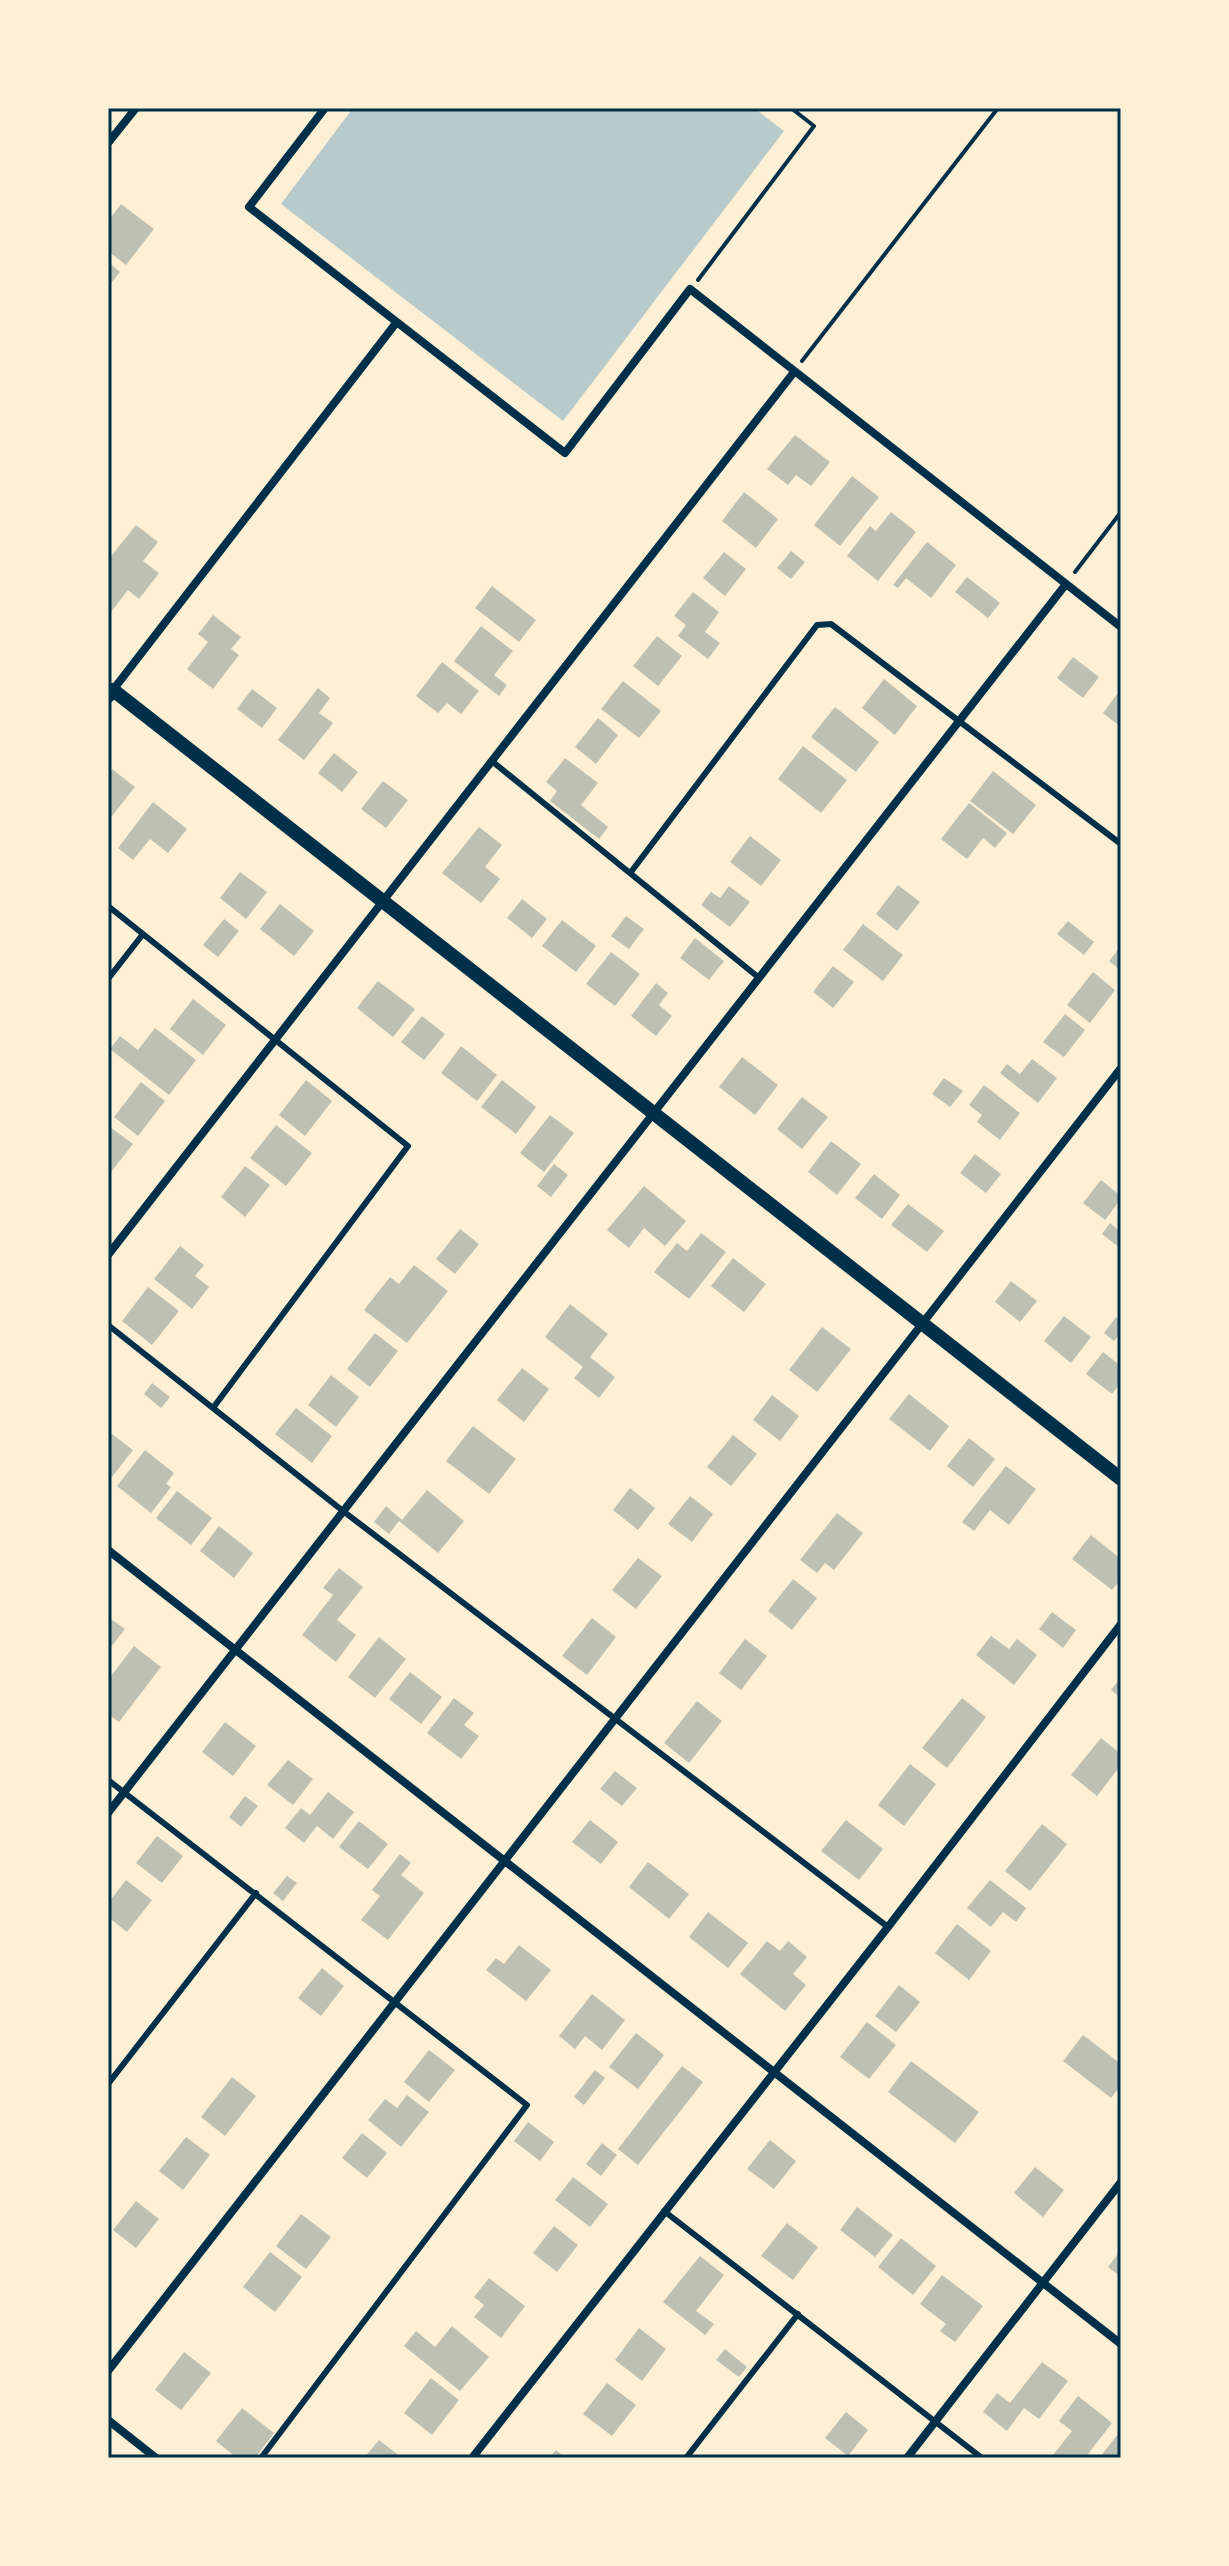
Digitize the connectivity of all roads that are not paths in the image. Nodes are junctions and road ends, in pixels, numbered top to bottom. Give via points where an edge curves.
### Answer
1 (136, 108) edge
2 (325, 108) edge
3 (108, 143) edge
4 (396, 323) junction
5 (794, 372) junction
6 (1066, 584) junction
7 (1121, 627) edge
8 (110, 690) edge
9 (958, 721) junction
10 (493, 762) junction
11 (1121, 844) edge
12 (631, 872) junction
13 (385, 901) junction
14 (108, 906) edge
15 (143, 934) junction
16 (758, 977) junction
17 (108, 979) edge
18 (277, 1039) junction
19 (1121, 1068) edge
20 (652, 1112) junction
21 (108, 1255) edge
22 (923, 1323) junction
23 (108, 1325) edge
24 (213, 1408) junction
25 (1121, 1479) edge
26 (343, 1511) junction
27 (108, 1550) edge
28 (1121, 1624) edge
29 (233, 1650) junction
30 (616, 1719) junction
31 (108, 1780) edge
32 (124, 1792) junction
33 (108, 1813) edge
34 (504, 1862) junction
35 (256, 1893) junction
36 (888, 1927) junction
37 (394, 2002) junction
38 (773, 2071) junction
39 (108, 2084) edge
40 (1121, 2182) edge
41 (664, 2211) junction
42 (1043, 2283) junction
43 (798, 2314) junction
44 (1121, 2344) edge
45 (108, 2371) edge
46 (108, 2420) edge
47 (936, 2421) junction
48 (156, 2458) edge
49 (261, 2458) edge
50 (472, 2458) edge
51 (686, 2458) edge
52 (907, 2458) edge
53 (982, 2458) edge

1 - 3 street
2 - 4 street via 249,207
4 - 5 street via 565,453 690,289
4 - 8 street
5 - 6 street
5 - 10 street
6 - 7 street
6 - 9 street
8 - 13 street
9 - 11 lane
9 - 12 lane via 831,624 817,625
9 - 16 street
10 - 12 lane
10 - 13 street
12 - 16 lane
13 - 18 street
13 - 20 street
14 - 15 lane
15 - 17 lane
15 - 18 lane
16 - 20 street
18 - 21 street
18 - 24 lane via 408,1146
19 - 22 street
20 - 22 street
20 - 26 street
22 - 25 street
22 - 30 street
23 - 24 lane
24 - 26 lane
26 - 29 street
26 - 30 lane
27 - 29 street
28 - 36 street
29 - 32 street
29 - 34 street
30 - 34 street
30 - 36 lane
31 - 32 lane
32 - 33 street
32 - 35 lane
34 - 37 street
34 - 38 street
35 - 37 lane
35 - 39 lane
36 - 38 street
37 - 45 street
37 - 49 lane via 527,2105
38 - 41 street
38 - 42 street
40 - 42 street
41 - 43 lane
41 - 50 street
42 - 44 street
42 - 47 street
43 - 47 lane
43 - 51 lane
46 - 48 street
47 - 52 street
47 - 53 lane

